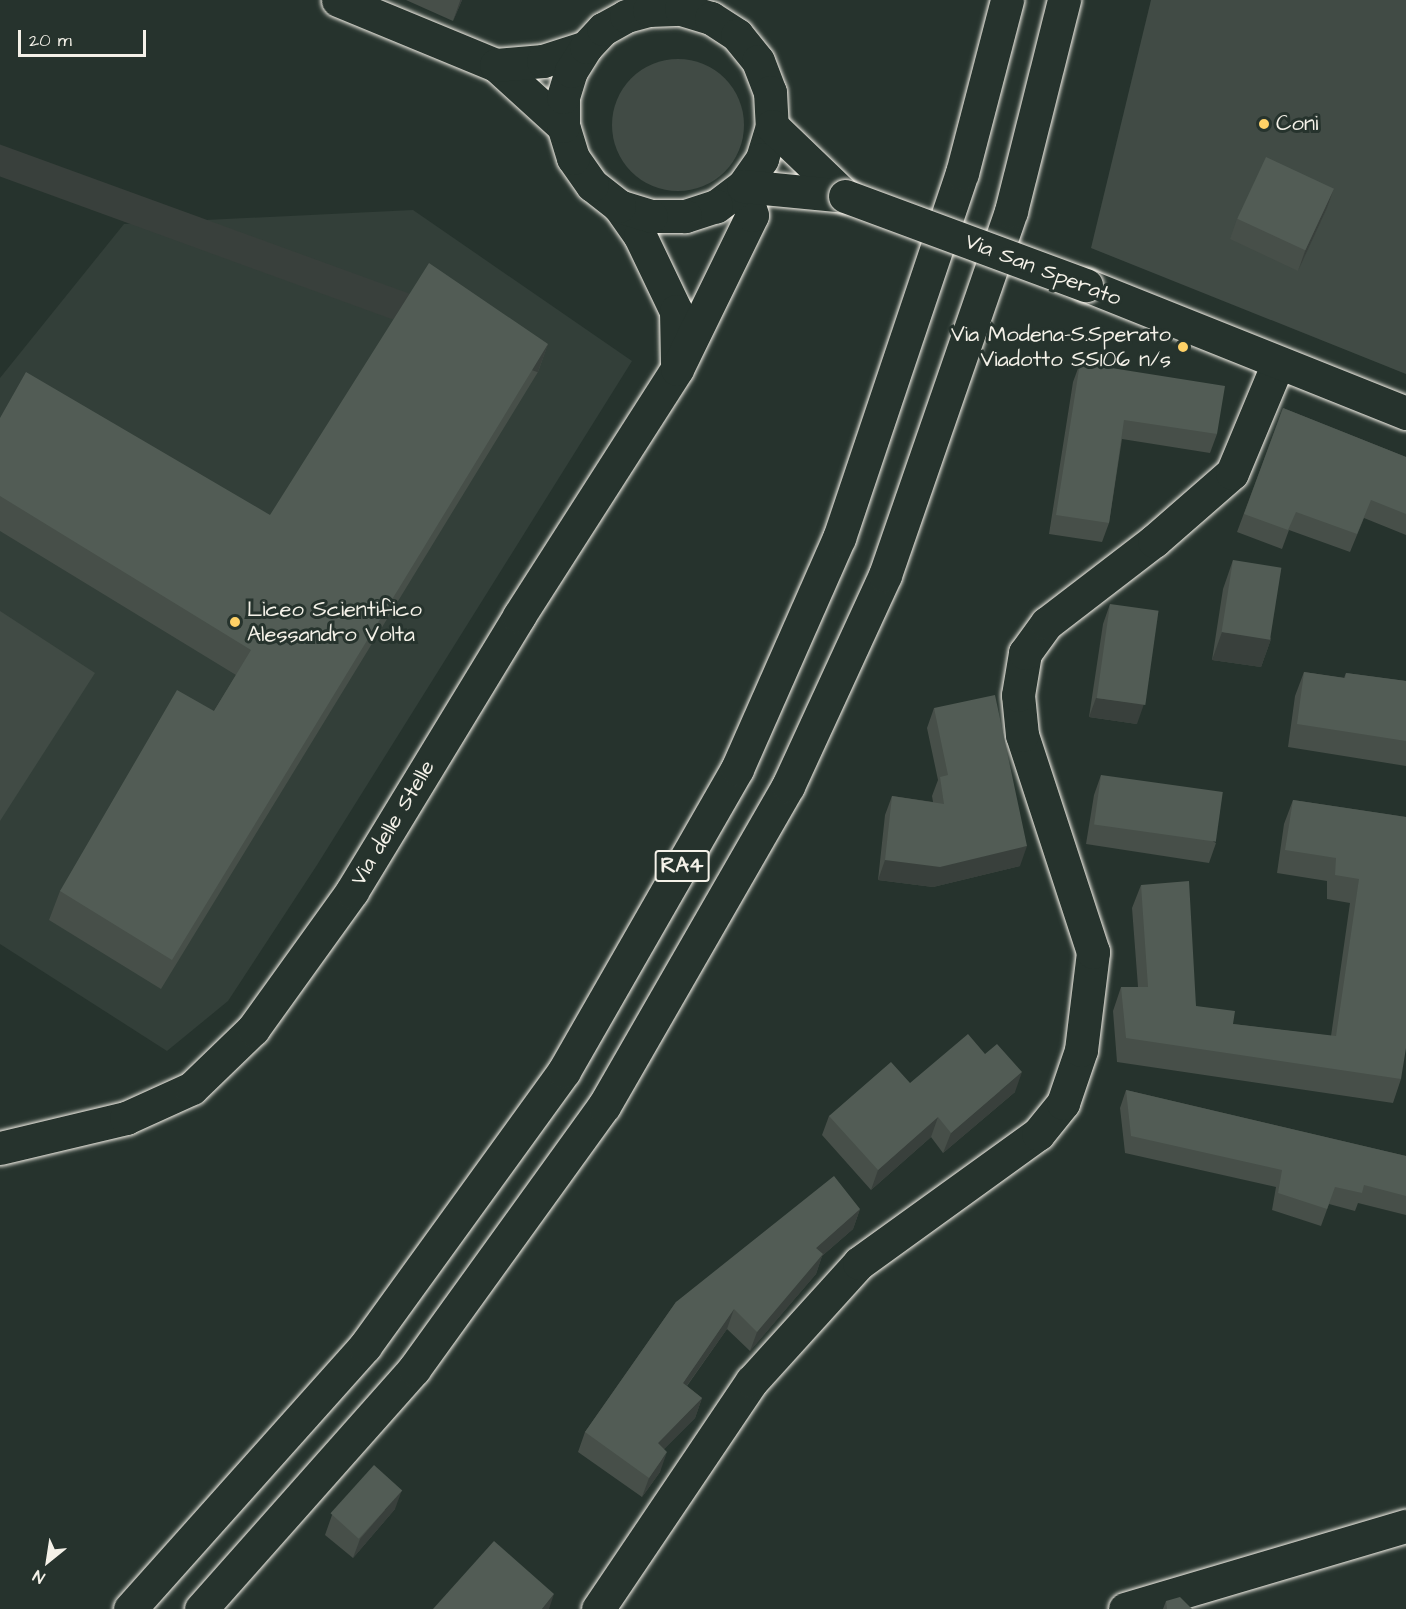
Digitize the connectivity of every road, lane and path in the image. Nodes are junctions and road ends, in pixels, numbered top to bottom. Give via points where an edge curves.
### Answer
1 (338, 0) edge
2 (726, 0) edge
3 (1007, 0) edge
4 (1064, 0) edge
5 (654, 5) edge
6 (737, 35) junction
7 (586, 47) junction
8 (496, 65) junction
9 (563, 126) junction
10 (772, 126) junction
11 (743, 186) junction
12 (845, 196) junction
13 (618, 206) junction
14 (1278, 363) junction
15 (677, 369) junction
16 (1406, 413) edge
17 (0, 1149) edge
18 (1406, 1526) edge
19 (130, 1609) edge
20 (201, 1609) edge
21 (598, 1609) edge
22 (1125, 1609) edge

1 - 8 main road
2 - 6 main road
3 - 19 main road, RA4 via 962,173 839,538 737,769 564,1071 365,1346
4 - 20 main road, RA4 via 1011,211 885,575 788,786 604,1106 414,1369
5 - 6 main road via 711,18
5 - 7 main road via 603,29
6 - 10 main road via 758,61 770,92
7 - 8 main road via 543,61
7 - 9 main road via 571,71 563,98
8 - 9 main road
9 - 13 main road via 573,158 585,176
10 - 11 main road via 762,159
10 - 12 main road
11 - 12 main road
11 - 13 main road via 716,206 685,216 651,216
11 - 15 main road, Via delle Stelle via 752,215
12 - 14 main road, Via San Sperato, bridge via 1086,285
13 - 15 main road via 640,236 676,311
14 - 16 main road, Via San Sperato
14 - 21 main road via 1232,473 1154,541 1047,623 1025,653 1018,695 1022,735 1093,952 1081,1050 1063,1103 1038,1134 859,1263 752,1381
15 - 17 main road, Via delle Stelle via 519,616 352,891 253,1029 192,1088 126,1118
18 - 22 main road

